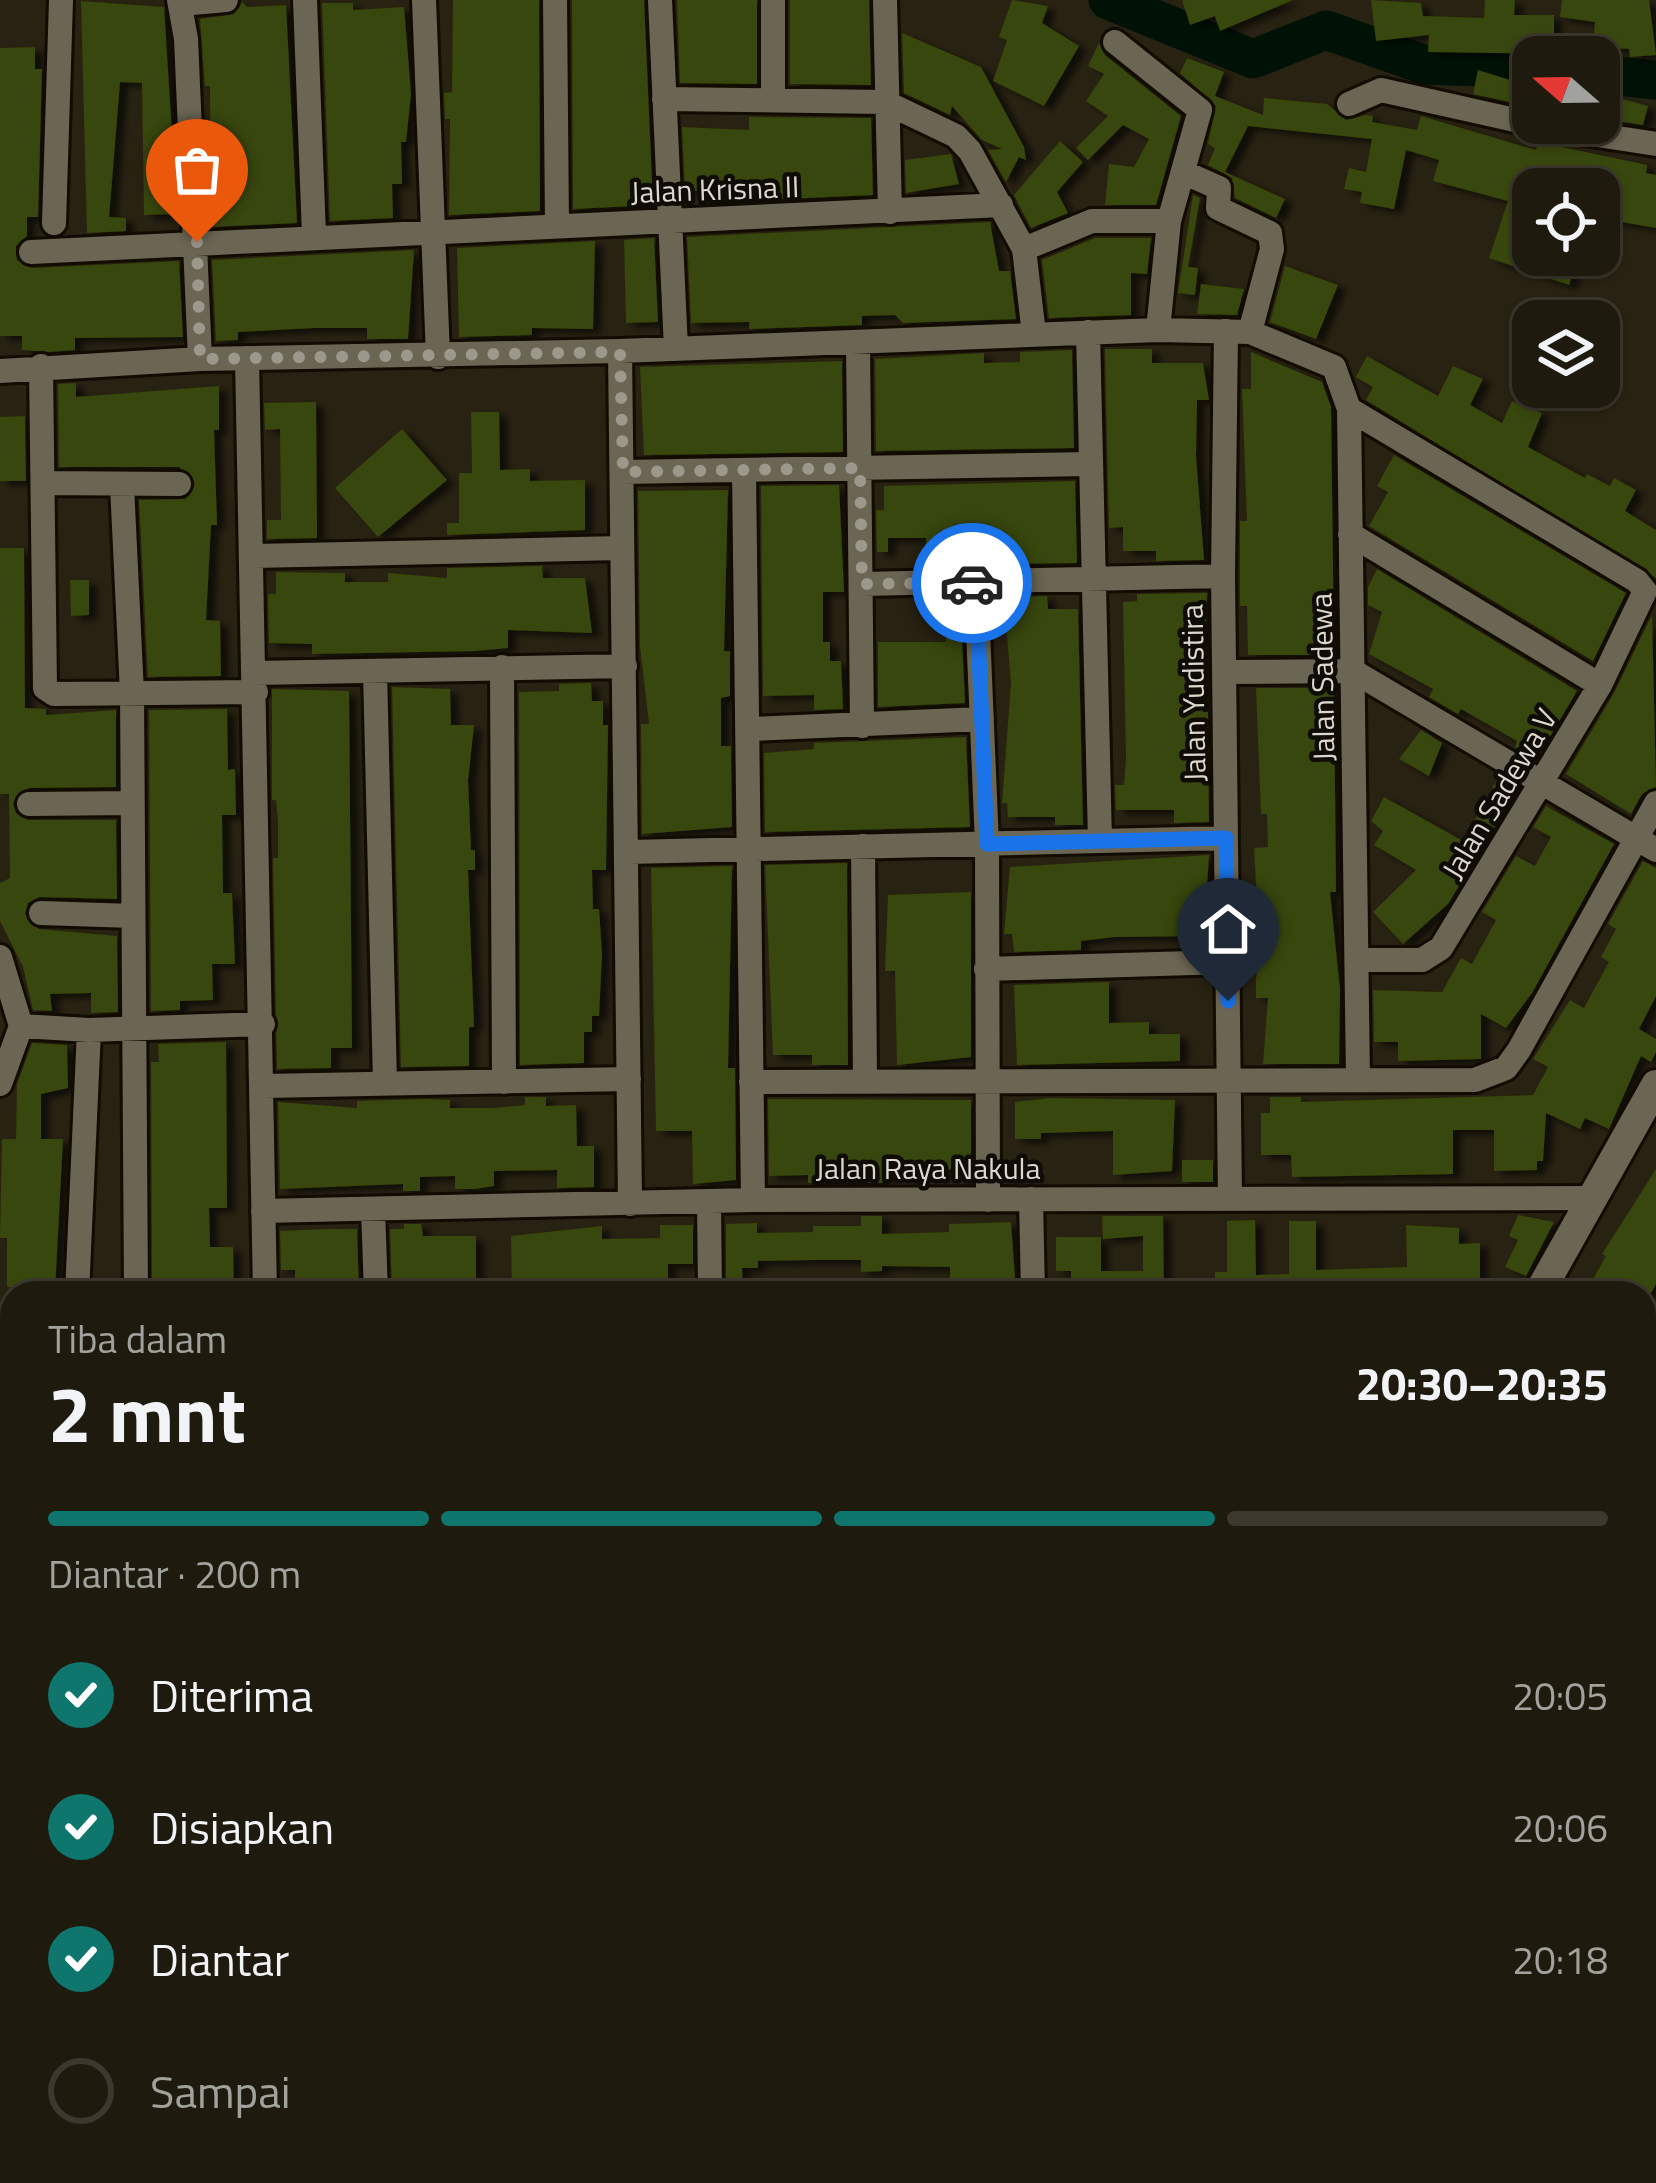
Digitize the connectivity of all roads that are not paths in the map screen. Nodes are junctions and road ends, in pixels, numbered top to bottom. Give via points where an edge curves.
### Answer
1 (61, 0) edge
2 (226, 0) edge
3 (305, 0) edge
4 (424, 0) edge
5 (555, 0) edge
6 (660, 0) edge
7 (773, 0) edge
8 (885, 0) edge
9 (180, 2) edge
10 (1115, 42) dead end
11 (664, 99) junction
12 (773, 100) junction
13 (885, 102) junction
14 (1349, 104) dead end
15 (1656, 144) edge
16 (1184, 172) junction
17 (1000, 206) junction
18 (890, 212) junction
19 (1169, 221) junction
20 (668, 222) junction
21 (54, 223) dead end
22 (557, 226) junction
23 (432, 230) junction
24 (314, 235) junction
25 (197, 242) junction
26 (1024, 249) junction
27 (31, 252) dead end
28 (1158, 330) junction
29 (1238, 331) junction
30 (1088, 332) junction
31 (1034, 334) junction
32 (858, 343) junction
33 (676, 350) junction
34 (620, 352) junction
35 (438, 357) junction
36 (247, 358) junction
37 (200, 359) junction
38 (41, 366) junction
39 (0, 371) edge
40 (1349, 409) junction
41 (1090, 464) junction
42 (860, 468) junction
43 (623, 472) junction
44 (744, 472) junction
45 (44, 483) junction
46 (179, 484) dead end
47 (122, 485) junction
48 (1350, 534) junction
49 (622, 548) junction
50 (252, 556) junction
51 (1223, 576) junction
52 (1095, 579) junction
53 (976, 583) junction
54 (862, 584) junction
55 (626, 666) junction
56 (502, 667) junction
57 (375, 671) junction
58 (1353, 671) junction
59 (1224, 672) junction
60 (255, 682) junction
61 (1600, 685) junction
62 (132, 693) junction
63 (982, 718) junction
64 (862, 726) junction
65 (751, 729) junction
66 (1543, 781) junction
67 (132, 803) junction
68 (1656, 803) edge
69 (29, 804) dead end
70 (1226, 838) junction
71 (1100, 842) junction
72 (987, 844) junction
73 (1646, 844) edge
74 (863, 846) junction
75 (751, 847) junction
76 (629, 852) junction
77 (41, 913) dead end
78 (133, 916) junction
79 (0, 957) edge
80 (1357, 960) junction
81 (1227, 962) junction
82 (986, 969) junction
83 (262, 1024) junction
84 (21, 1027) junction
85 (133, 1029) junction
86 (89, 1030) junction
87 (629, 1078) junction
88 (985, 1078) junction
89 (866, 1079) junction
90 (1228, 1079) junction
91 (1358, 1080) junction
92 (504, 1082) junction
93 (751, 1082) junction
94 (385, 1083) junction
95 (0, 1084) edge
96 (1656, 1085) edge
97 (264, 1086) junction
98 (1593, 1198) junction
99 (988, 1199) junction
100 (1031, 1199) junction
101 (1230, 1199) junction
102 (753, 1200) junction
103 (709, 1201) junction
104 (630, 1204) junction
105 (374, 1209) junction
106 (263, 1210) junction
107 (78, 1281) edge
108 (136, 1281) edge
109 (265, 1281) edge
110 (376, 1281) edge
111 (710, 1281) edge
112 (1034, 1281) edge
113 (1546, 1281) edge

1 - 21 street
2 - 9 street
3 - 24 street
4 - 23 street
5 - 22 street
6 - 11 street
7 - 12 street
8 - 13 street
9 - 25 street
10 - 16 street via 1200,110
11 - 12 street
11 - 20 street
12 - 13 street
13 - 17 street via 964,142
13 - 18 street
14 - 15 street via 1381,90
16 - 19 street
16 - 29 street, Jalan Yudistira via 1219,188 1218,208 1270,233 1272,249
17 - 18 street, Jalan Krisna II
17 - 26 street
18 - 20 street, Jalan Krisna II
19 - 26 street via 1092,221
19 - 28 street
20 - 22 street, Jalan Krisna II
20 - 33 street
22 - 23 street, Jalan Krisna II
23 - 24 street, Jalan Krisna II
23 - 35 street
24 - 25 street, Jalan Krisna II
25 - 27 street, Jalan Krisna II
25 - 37 street
26 - 31 street
28 - 29 street
28 - 30 street
29 - 40 street via 1334,367
29 - 51 street, Jalan Yudistira
30 - 31 street
30 - 41 street
31 - 32 street
32 - 33 street
32 - 42 street
33 - 34 street
34 - 35 street
34 - 43 street
35 - 36 street
36 - 37 street
36 - 50 street
37 - 38 street
38 - 39 street
38 - 45 street
40 - 48 street, Jalan Sadewa
40 - 61 street, Jalan Sadewa V via 1637,581 1645,591
41 - 42 street
41 - 52 street
42 - 44 street
42 - 54 street
43 - 44 street
43 - 49 street
44 - 65 street
45 - 47 street
45 - 62 street via 45,688
46 - 47 street
47 - 62 street
48 - 58 street, Jalan Sadewa
48 - 61 street
49 - 50 street
49 - 55 street
50 - 60 street
51 - 52 street
51 - 59 street, Jalan Yudistira
52 - 53 street
52 - 71 street
53 - 54 street
53 - 63 street
54 - 64 street
55 - 56 street
55 - 76 street
56 - 57 street
56 - 92 street
57 - 60 street
57 - 94 street
58 - 59 street
58 - 66 street
58 - 80 street, Jalan Sadewa
59 - 70 street, Jalan Yudistira
60 - 62 street
60 - 83 street
61 - 66 street, Jalan Sadewa V
62 - 67 street
63 - 64 street
63 - 72 street
64 - 65 street
65 - 75 street
66 - 73 street
66 - 80 street, Jalan Sadewa V via 1434,954
67 - 69 street
67 - 78 street
68 - 73 street
70 - 71 street
70 - 81 street, Jalan Yudistira
71 - 72 street
72 - 74 street
72 - 82 street
73 - 91 street via 1506,1068 1475,1080
74 - 75 street
74 - 89 street
75 - 76 street
75 - 93 street
76 - 87 street
77 - 78 street
78 - 85 street
79 - 84 street
80 - 91 street, Jalan Sadewa
81 - 82 street
81 - 90 street, Jalan Yudistira
82 - 88 street
83 - 85 street
83 - 97 street
84 - 86 street
84 - 95 street
85 - 86 street
85 - 108 street
86 - 107 street
87 - 92 street
87 - 104 street
88 - 89 street
88 - 90 street
88 - 99 street
89 - 93 street
90 - 91 street
90 - 101 street, Jalan Yudistira
92 - 94 street
93 - 102 street
94 - 97 street
96 - 98 street
97 - 106 street
98 - 101 street, Jalan Raya Nakula
98 - 113 street
99 - 100 street, Jalan Raya Nakula
99 - 102 street, Jalan Raya Nakula
100 - 101 street, Jalan Raya Nakula
100 - 112 street
102 - 103 street, Jalan Raya Nakula
103 - 104 street, Jalan Raya Nakula
103 - 111 street
104 - 105 street, Jalan Raya Nakula
105 - 106 street, Jalan Raya Nakula
105 - 110 street
106 - 109 street

